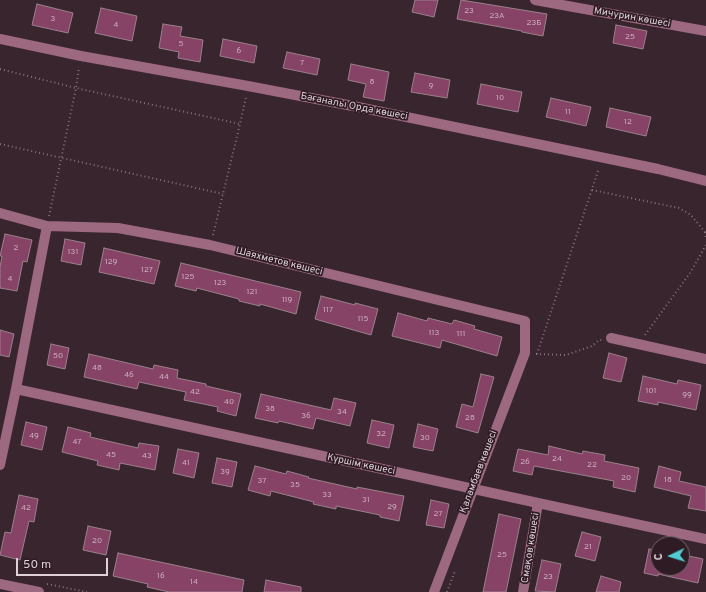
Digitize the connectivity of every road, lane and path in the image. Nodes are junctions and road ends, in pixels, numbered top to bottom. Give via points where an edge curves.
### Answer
1 (535, 0) edge
2 (706, 31) edge
3 (0, 39) edge
4 (81, 56) junction
5 (0, 69) edge
6 (248, 86) junction
7 (76, 88) junction
8 (240, 124) junction
9 (0, 144) edge
10 (62, 157) junction
11 (706, 181) edge
12 (592, 190) dead end
13 (223, 194) junction
14 (0, 213) edge
15 (47, 226) junction
16 (706, 231) edge
17 (706, 239) edge
18 (210, 245) junction
19 (706, 246) edge
20 (611, 338) joint
21 (639, 344) junction
22 (525, 353) junction
23 (706, 359) edge
24 (16, 389) junction
25 (0, 465) edge
26 (472, 489) junction
27 (538, 503) junction
28 (706, 539) edge
29 (0, 584) edge
30 (39, 592) edge
31 (434, 592) edge
32 (523, 592) edge

1 - 2 street, Мичурин көшесі
3 - 4 street, Бағаналы Орда көшесі
4 - 6 street, Бағаналы Орда көшесі
4 - 7 path
5 - 7 path
6 - 8 path
6 - 11 street, Бағаналы Орда көшесі via 658,169
7 - 8 path
7 - 10 path
8 - 13 path
9 - 10 path
10 - 13 path
10 - 15 path
12 - 16 path via 679,208 691,215
13 - 18 path
14 - 15 street, Шаяхметов көшесі
15 - 18 street, Шаяхметов көшесі via 118,228
15 - 24 street
16 - 17 path
18 - 22 street, Шаяхметов көшесі via 525,321
19 - 21 path via 690,273
20 - 21 street
20 - 22 path via 599,340 592,346 566,355
21 - 23 street
22 - 26 street, Қаламбаев көшесі
24 - 25 street
24 - 26 street, Күршім көшесі
26 - 27 street, Күршім көшесі
26 - 31 street, Қаламбаев көшесі
27 - 28 street, Күршім көшесі
27 - 32 street, Смақов көшесі
29 - 30 street

